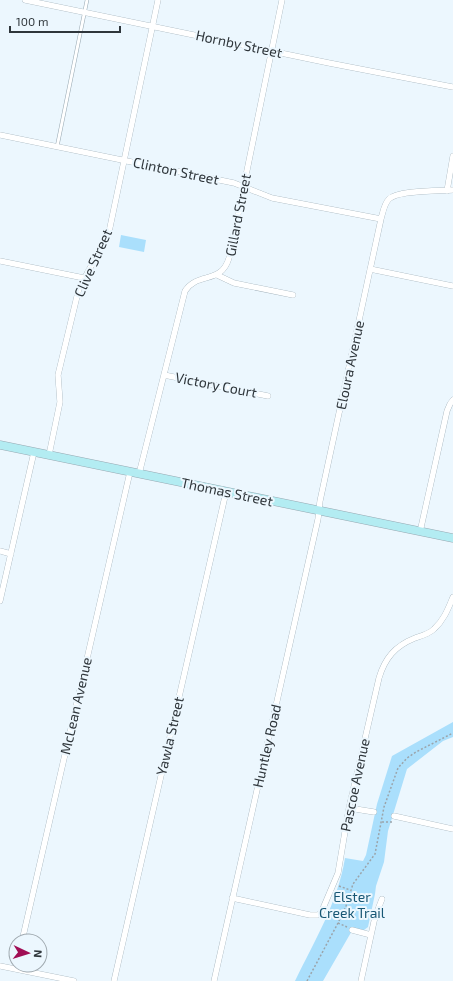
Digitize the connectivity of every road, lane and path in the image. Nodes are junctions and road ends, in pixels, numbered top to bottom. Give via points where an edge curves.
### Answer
1 (25, 0) edge
2 (87, 0) edge
3 (158, 0) edge
4 (282, 0) edge
5 (84, 13) junction
6 (152, 26) junction
7 (271, 51) junction
8 (453, 87) edge
9 (0, 135) edge
10 (57, 147) junction
11 (453, 156) edge
12 (124, 161) junction
13 (243, 188) junction
14 (450, 190) edge
15 (381, 219) junction
16 (0, 261) edge
17 (370, 269) junction
18 (217, 275) junction
19 (84, 278) junction
20 (453, 286) edge
21 (293, 295) dead end
22 (164, 375) junction
23 (268, 396) dead end
24 (453, 400) edge
25 (0, 445) edge
26 (34, 452) junction
27 (49, 455) junction
28 (130, 472) junction
29 (140, 474) junction
30 (226, 492) junction
31 (319, 511) junction
32 (420, 532) junction
33 (453, 538) edge
34 (0, 551) edge
35 (11, 554) junction
36 (453, 597) edge
37 (0, 601) edge
38 (453, 733) edge
39 (349, 808) junction
40 (374, 812) dead end
41 (394, 816) joint
42 (381, 822) junction
43 (453, 828) edge
44 (334, 884) junction
45 (350, 890) junction
46 (232, 898) junction
47 (382, 899) dead end
48 (338, 923) junction
49 (352, 930) joint
50 (24, 933) edge
51 (371, 935) junction
52 (41, 973) edge
53 (74, 981) edge
54 (114, 981) edge
55 (214, 981) edge
56 (307, 981) edge
57 (361, 981) edge

1 - 5 street, Hornby Street
2 - 5 lane
3 - 6 street, Clive Street
4 - 7 street, Gillard Street
5 - 6 street, Hornby Street
5 - 10 lane
6 - 7 street, Hornby Street
6 - 12 street, Clive Street
7 - 8 street, Hornby Street
7 - 13 street, Gillard Street
9 - 10 street, Clinton Street
10 - 12 street, Clinton Street
11 - 14 street
12 - 13 street, Clinton Street via 234,183
12 - 19 street, Clive Street via 107,237
13 - 15 street, Clinton Street via 272,198
13 - 18 street, Gillard Street via 229,258 225,268
14 - 15 street via 393,196 386,203
15 - 17 street, Eloura Avenue
16 - 19 street
17 - 20 street
17 - 31 street, Eloura Avenue
18 - 21 street via 234,283
18 - 22 street, Gillard Street via 198,280 185,291
19 - 27 street, Clive Street via 79,288 58,375 60,402
22 - 23 street, Victory Court
22 - 29 street, Gillard Street
24 - 32 street via 446,411
25 - 26 street, Thomas Street
26 - 27 street, Thomas Street
26 - 35 street
27 - 28 street, Thomas Street
28 - 29 street, Thomas Street
28 - 50 street, McLean Avenue
29 - 30 street, Thomas Street
30 - 31 street, Thomas Street
30 - 54 street, Yawla Street
31 - 32 street, Thomas Street
31 - 46 street, Huntley Road
32 - 33 street, Thomas Street
34 - 35 street
35 - 37 street
36 - 39 street, Pascoe Avenue via 443,619 435,628 397,648 383,665
38 - 42 path via 416,752 401,764 384,807
39 - 40 street
39 - 44 street, Pascoe Avenue
41 - 42 path via 391,823
41 - 43 street
42 - 45 path via 375,854
44 - 45 path
44 - 46 street, Pascoe Avenue via 322,911 315,916
45 - 48 path
46 - 55 street, Huntley Road
47 - 51 street
48 - 49 path
48 - 56 path
49 - 51 street
51 - 57 street
52 - 53 street

